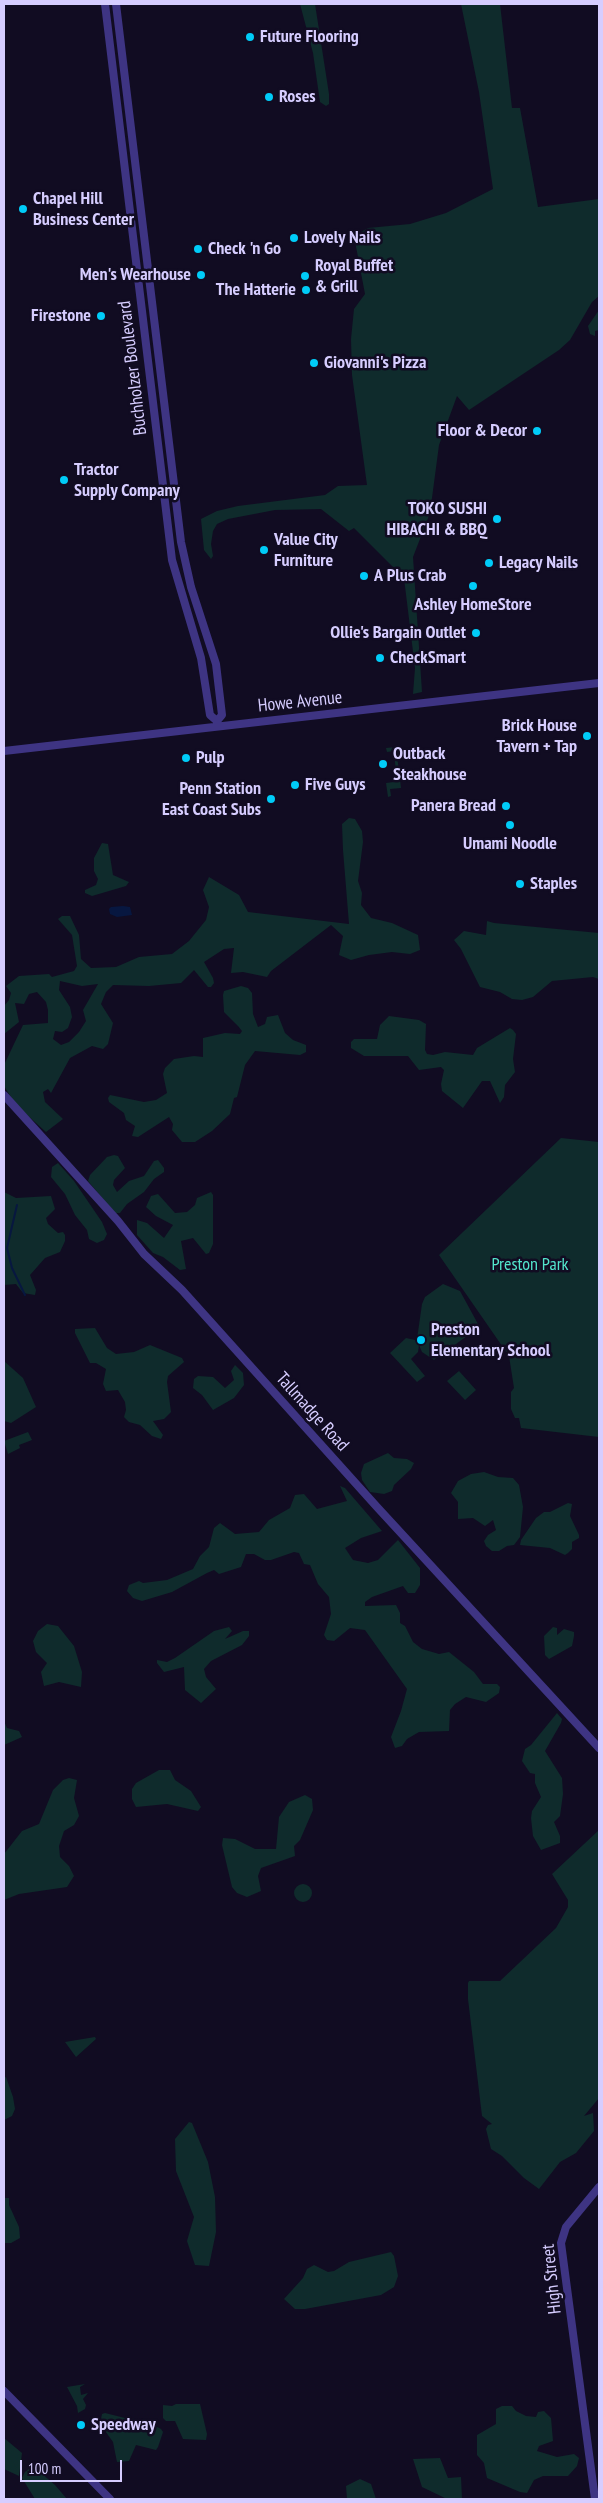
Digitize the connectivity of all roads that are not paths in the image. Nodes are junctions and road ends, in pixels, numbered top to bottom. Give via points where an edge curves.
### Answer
1 (105, 4) edge
2 (116, 4) edge
3 (599, 683) edge
4 (217, 724) junction
5 (4, 750) edge
6 (4, 1095) edge
7 (599, 1748) edge
8 (599, 2187) edge
9 (4, 2391) edge
10 (110, 2499) edge
11 (595, 2499) edge

1 - 4 street, Buchholzer Boulevard via 172,560 201,658 210,716
2 - 4 street, Buchholzer Boulevard via 181,542 191,587 216,664 222,715
3 - 4 street, Howe Avenue
4 - 5 street, Howe Avenue
6 - 7 street, Tallmadge Road via 144,1254 182,1290
8 - 11 street, High Street via 566,2227 561,2243
9 - 10 street

